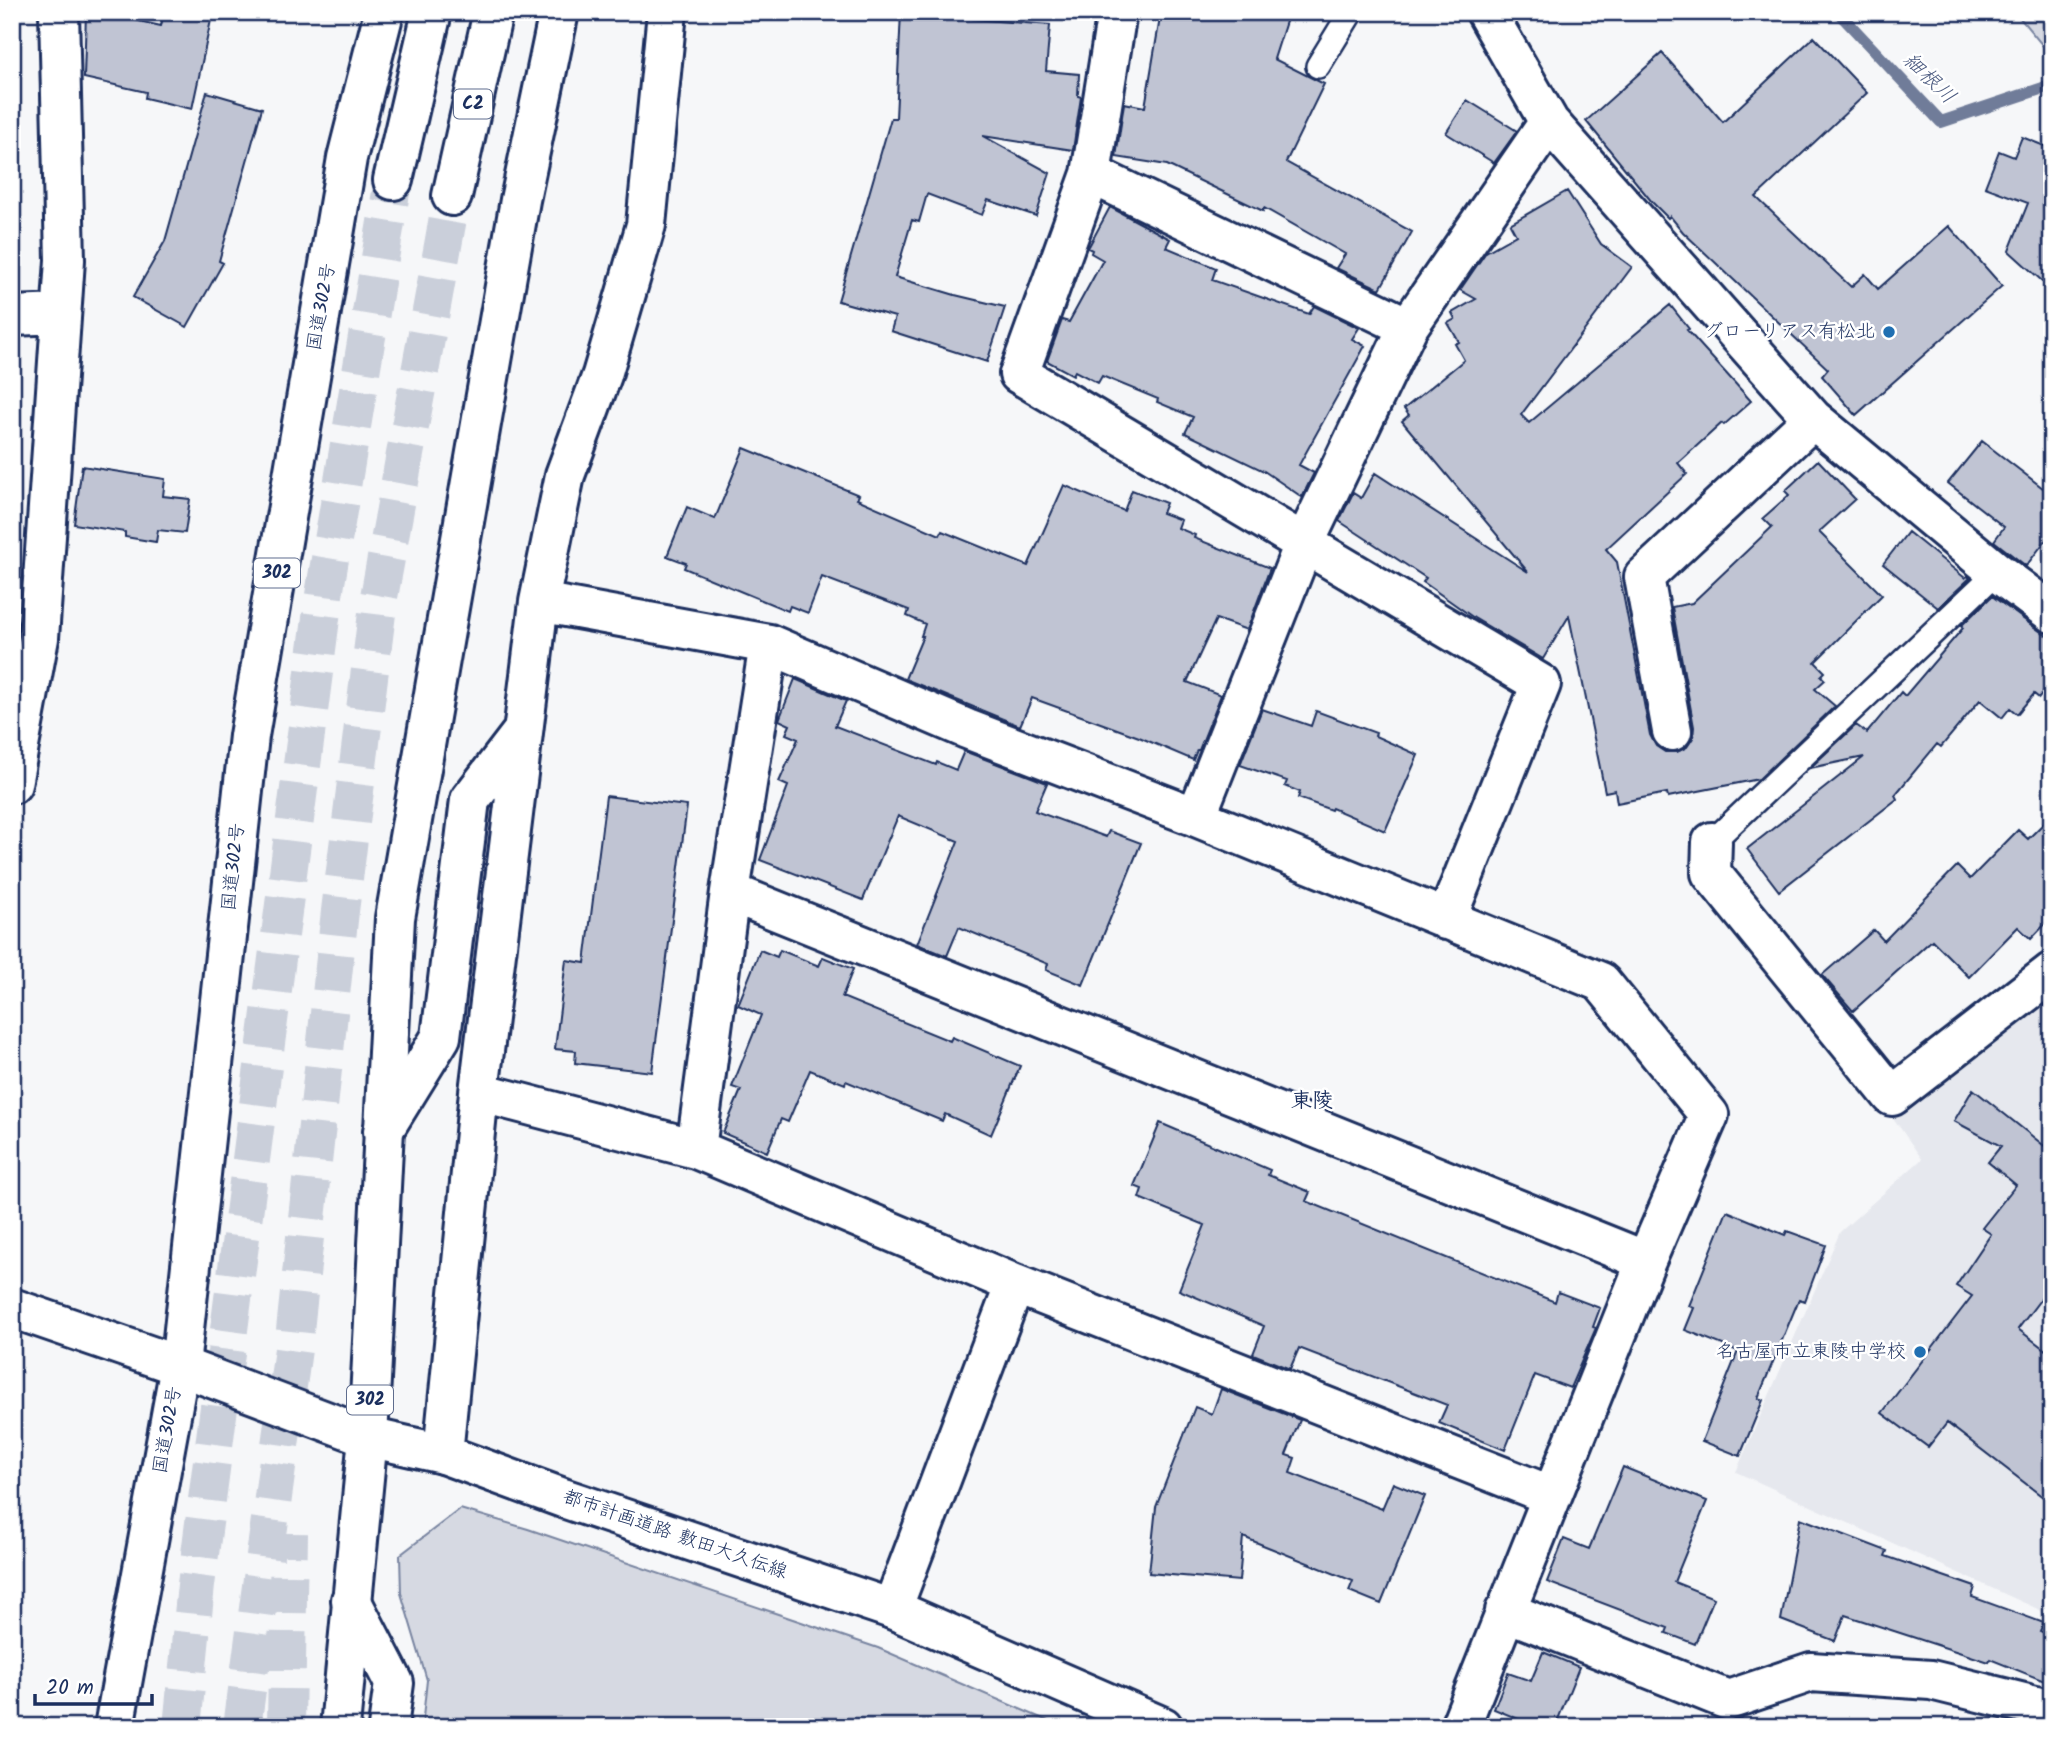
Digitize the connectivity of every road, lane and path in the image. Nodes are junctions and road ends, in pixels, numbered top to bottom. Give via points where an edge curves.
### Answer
1 (59, 12) edge
2 (384, 12) edge
3 (432, 12) edge
4 (493, 12) edge
5 (559, 12) edge
6 (667, 12) edge
7 (1117, 12) edge
8 (1351, 12) edge
9 (1486, 12) edge
10 (1318, 66) dead end
11 (1549, 122) junction
12 (1091, 174) junction
13 (393, 180) tunnel mouth
14 (452, 196) tunnel mouth
15 (61, 314) junction
16 (12, 316) edge
17 (1408, 327) junction
18 (1813, 419) junction
19 (29, 537) edge
20 (1304, 544) junction
21 (1997, 572) junction
22 (539, 602) junction
23 (2052, 613) edge
24 (768, 644) junction
25 (524, 729) junction
26 (1672, 731) dead end
27 (12, 784) edge
28 (1196, 817) junction
29 (1712, 842) joint
30 (730, 892) junction
31 (1446, 920) junction
32 (2052, 972) edge
33 (479, 1092) junction
34 (383, 1131) junction
35 (696, 1149) junction
36 (1646, 1261) junction
37 (1015, 1284) junction
38 (12, 1308) edge
39 (180, 1366) junction
40 (368, 1437) junction
41 (443, 1454) junction
42 (1552, 1496) junction
43 (351, 1600) junction
44 (892, 1609) junction
45 (1505, 1611) junction
46 (2052, 1710) edge
47 (114, 1727) edge
48 (340, 1727) edge
49 (388, 1727) edge
50 (1163, 1727) edge
51 (1460, 1727) edge

1 - 15 main road via 65,260
2 - 39 main road, 国道302号 / 302 via 348,158 249,736
3 - 13 main road
4 - 14 main road, C2
5 - 34 main road, 302 via 520,200 395,918
6 - 22 main road via 646,225 602,375 565,475
7 - 12 main road
8 - 10 lane
9 - 11 main road
11 - 17 main road
11 - 18 main road
12 - 17 main road
12 - 20 main road via 1019,374
15 - 16 main road
15 - 19 main road
17 - 20 main road
18 - 21 main road
18 - 26 main road via 1644,577
19 - 27 main road via 39,638
20 - 28 main road
20 - 31 main road via 1541,684
21 - 23 main road
21 - 29 lane
22 - 24 main road
22 - 25 main road
24 - 28 main road via 967,729
24 - 30 main road
25 - 33 main road
25 - 34 main road via 470,800 441,1037
28 - 31 main road
29 - 32 main road via 1711,873 1892,1096
30 - 35 main road
30 - 36 main road
31 - 36 main road via 1601,982 1709,1115
33 - 35 main road
33 - 41 main road
34 - 40 main road, 302
35 - 37 main road
36 - 42 main road
37 - 42 main road
37 - 44 main road
38 - 39 main road, 都市計画道路 敷田大久伝線
39 - 40 main road, 都市計画道路 敷田大久伝線
39 - 47 main road, 国道302号 / 302
40 - 41 main road, 都市計画道路 敷田大久伝線
40 - 43 main road, 302
41 - 44 main road, 都市計画道路 敷田大久伝線
42 - 45 main road
43 - 48 main road, 302
43 - 49 main road via 394,1683
44 - 50 main road, 都市計画道路 敷田大久伝線
45 - 46 main road via 1728,1700 1811,1671 1931,1680
45 - 51 main road

